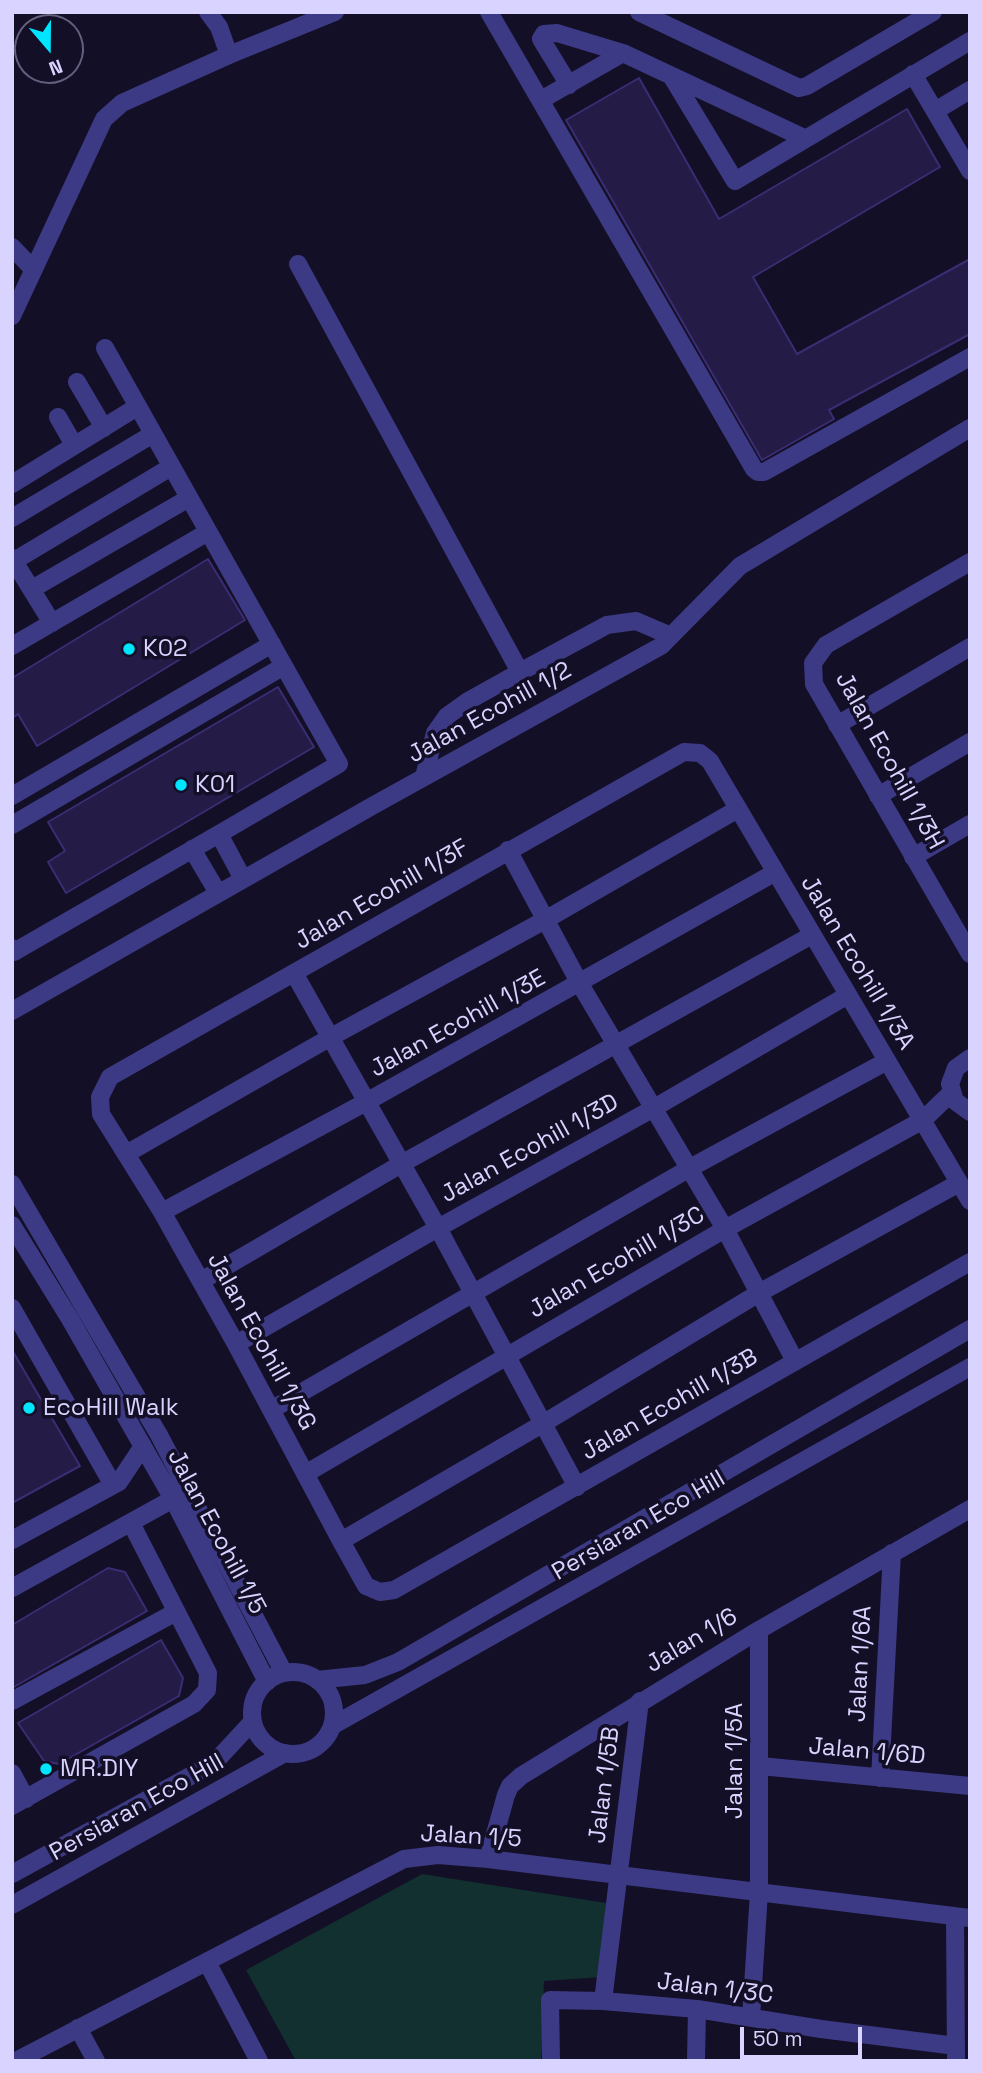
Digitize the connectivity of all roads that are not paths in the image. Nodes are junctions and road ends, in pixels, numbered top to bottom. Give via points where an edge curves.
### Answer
1 (208, 12) edge
2 (335, 12) edge
3 (489, 12) edge
4 (639, 12) edge
5 (933, 12) edge
6 (970, 41) edge
7 (623, 53) junction
8 (229, 55) junction
9 (913, 74) junction
10 (672, 77) junction
11 (569, 85) junction
12 (969, 91) edge
13 (541, 100) junction
14 (935, 111) junction
15 (804, 138) junction
16 (970, 171) edge
17 (12, 247) edge
18 (298, 264) dead end
19 (33, 269) junction
20 (12, 316) edge
21 (105, 348) dead end
22 (970, 357) edge
23 (77, 382) dead end
24 (137, 407) junction
25 (58, 416) dead end
26 (103, 428) junction
27 (970, 428) edge
28 (153, 434) junction
29 (74, 445) junction
30 (171, 467) junction
31 (12, 484) edge
32 (188, 498) junction
33 (12, 519) edge
34 (208, 532) junction
35 (13, 559) edge
36 (970, 562) edge
37 (32, 589) junction
38 (52, 623) junction
39 (671, 636) junction
40 (272, 644) junction
41 (12, 646) edge
42 (970, 647) edge
43 (284, 666) junction
44 (520, 672) junction
45 (837, 725) junction
46 (970, 742) edge
47 (700, 753) joint
48 (425, 777) junction
49 (12, 796) edge
50 (878, 796) junction
51 (738, 809) junction
52 (970, 824) edge
53 (12, 825) edge
54 (219, 834) junction
55 (192, 849) junction
56 (508, 850) junction
57 (913, 857) junction
58 (774, 873) junction
59 (243, 879) junction
60 (218, 894) junction
61 (545, 920) junction
62 (962, 923) edge
63 (811, 935) junction
64 (12, 948) edge
65 (970, 954) edge
66 (294, 973) junction
67 (580, 984) junction
68 (848, 995) junction
69 (12, 1011) edge
70 (331, 1037) junction
71 (617, 1045) junction
72 (970, 1058) edge
73 (887, 1061) junction
74 (951, 1093) junction
75 (100, 1097) joint
76 (368, 1101) junction
77 (654, 1108) junction
78 (970, 1112) edge
79 (923, 1120) junction
80 (126, 1154) junction
81 (403, 1163) junction
82 (690, 1168) junction
83 (959, 1183) junction
84 (12, 1184) edge
85 (970, 1201) edge
86 (162, 1213) junction
87 (439, 1227) junction
88 (725, 1229) junction
89 (14, 1231) edge
90 (970, 1262) edge
91 (201, 1281) junction
92 (473, 1293) junction
93 (759, 1293) junction
94 (12, 1308) edge
95 (970, 1329) edge
96 (236, 1344) junction
97 (506, 1354) junction
98 (795, 1360) junction
99 (970, 1367) edge
100 (271, 1409) junction
101 (544, 1423) junction
102 (143, 1446) junction
103 (305, 1474) junction
104 (113, 1485) junction
105 (577, 1487) junction
106 (173, 1499) junction
107 (970, 1509) edge
108 (131, 1522) junction
109 (12, 1540) edge
110 (341, 1541) junction
111 (892, 1553) junction
112 (12, 1588) edge
113 (394, 1590) joint
114 (176, 1612) junction
115 (759, 1630) junction
116 (284, 1673) junction
117 (317, 1680) junction
118 (267, 1682) junction
119 (12, 1701) edge
120 (640, 1701) junction
121 (253, 1721) junction
122 (332, 1726) junction
123 (285, 1753) junction
124 (760, 1766) junction
125 (12, 1773) edge
126 (880, 1778) junction
127 (970, 1786) edge
128 (19, 1803) edge
129 (488, 1858) junction
130 (12, 1874) edge
131 (619, 1875) junction
132 (759, 1892) junction
133 (12, 1905) edge
134 (962, 1917) edge
135 (963, 1957) edge
136 (207, 1962) junction
137 (603, 2001) junction
138 (697, 2009) junction
139 (751, 2017) junction
140 (78, 2028) junction
141 (956, 2053) edge
142 (16, 2061) edge
143 (96, 2061) edge
144 (260, 2061) edge
145 (551, 2061) edge
146 (696, 2061) edge

1 - 8 street
2 - 8 street
3 - 13 street
4 - 5 street via 799,88
6 - 9 street
7 - 10 street
7 - 11 street
7 - 11 street via 557,33 544,34 541,39
8 - 19 street via 122,103 104,119
9 - 14 street
9 - 15 street
10 - 15 street
10 - 15 street via 735,181
11 - 13 street
12 - 14 street
13 - 22 street via 758,472
14 - 16 street
17 - 19 street
18 - 44 street
19 - 20 street
21 - 24 street
23 - 26 street
24 - 26 street
24 - 28 street
25 - 29 street
26 - 29 street
27 - 39 street, Jalan Ecohill 1/2 via 740,566
28 - 30 street
28 - 33 street
29 - 31 street
30 - 32 street
30 - 35 street
32 - 34 street
32 - 37 street
34 - 38 street
34 - 40 street
35 - 37 street
36 - 45 street, Jalan Ecohill 1/3H via 826,645 813,663 814,684
37 - 38 street
38 - 41 street
39 - 44 street via 636,621 607,625
39 - 48 street, Jalan Ecohill 1/2 via 661,646
40 - 43 street
40 - 49 street
42 - 45 street
43 - 53 street
43 - 54 street via 339,764
44 - 48 street via 447,716 435,733
45 - 50 street, Jalan Ecohill 1/3H
46 - 50 street
47 - 51 street, Jalan Ecohill 1/3A via 710,761
47 - 56 street, Jalan Ecohill 1/3F via 684,752
48 - 59 street, Jalan Ecohill 1/2
50 - 57 street, Jalan Ecohill 1/3H
51 - 58 street, Jalan Ecohill 1/3A
51 - 61 street
52 - 57 street
54 - 55 street
54 - 59 street
55 - 60 street
55 - 64 street via 14,952
56 - 61 street
56 - 66 street, Jalan Ecohill 1/3F
57 - 62 street, Jalan Ecohill 1/3H
58 - 63 street, Jalan Ecohill 1/3A
58 - 67 street, Jalan Ecohill 1/3E
59 - 60 street, Jalan Ecohill 1/2
60 - 69 street, Jalan Ecohill 1/2
61 - 67 street
61 - 70 street
62 - 65 street, Jalan Ecohill 1/3H
63 - 68 street, Jalan Ecohill 1/3A
63 - 71 street
66 - 70 street
66 - 75 street, Jalan Ecohill 1/3F via 110,1077
67 - 71 street
67 - 76 street, Jalan Ecohill 1/3E
68 - 73 street, Jalan Ecohill 1/3A
68 - 77 street, Jalan Ecohill 1/3D
70 - 76 street
70 - 80 street
71 - 77 street
71 - 81 street
72 - 74 street via 956,1068
73 - 79 street, Jalan Ecohill 1/3A
73 - 82 street
74 - 78 street
74 - 79 street, Jalan Ecohill 1/3C
75 - 80 street, Jalan Ecohill 1/3G via 101,1114
76 - 81 street
76 - 86 street, Jalan Ecohill 1/3E
77 - 82 street
77 - 87 street, Jalan Ecohill 1/3D
79 - 83 street, Jalan Ecohill 1/3A
79 - 88 street, Jalan Ecohill 1/3C
80 - 86 street, Jalan Ecohill 1/3G
81 - 87 street
81 - 91 street
82 - 88 street
82 - 92 street
83 - 85 street, Jalan Ecohill 1/3A
83 - 93 street
84 - 116 street via 159,1435
86 - 91 street, Jalan Ecohill 1/3G
87 - 92 street
87 - 96 street, Jalan Ecohill 1/3D
88 - 93 street
88 - 97 street, Jalan Ecohill 1/3C
89 - 102 street, Jalan Ecohill 1/5
90 - 98 street, Jalan Ecohill 1/3B
91 - 96 street, Jalan Ecohill 1/3G
92 - 97 street
92 - 100 street
93 - 98 street
93 - 101 street
94 - 104 street
95 - 117 street via 398,1662 365,1675
96 - 100 street, Jalan Ecohill 1/3G
97 - 101 street
97 - 103 street, Jalan Ecohill 1/3C
98 - 105 street, Jalan Ecohill 1/3B
99 - 122 street, Persiaran Eco Hill
100 - 103 street, Jalan Ecohill 1/3G
101 - 105 street
101 - 110 street
102 - 104 street
102 - 106 street, Jalan Ecohill 1/5
103 - 110 street, Jalan Ecohill 1/3G
104 - 109 street
105 - 113 street, Jalan Ecohill 1/3B
106 - 108 street
106 - 118 street, Jalan Ecohill 1/5
107 - 111 street, Jalan 1/6
108 - 112 street
108 - 114 street
110 - 113 street, Jalan Ecohill 1/3G via 366,1586 380,1592
111 - 115 street, Jalan 1/6
111 - 126 street, Jalan 1/6A
114 - 119 street
114 - 128 street via 208,1673 207,1690 194,1704
115 - 120 street, Jalan 1/6
115 - 124 street, Jalan 1/5A
116 - 117 street via 307,1674
116 - 118 street
117 - 122 street via 332,1701
118 - 121 street, Persiaran Eco Hill via 256,1696
120 - 129 street, Jalan 1/6 via 510,1786
120 - 131 street, Jalan 1/5B
121 - 123 street via 264,1742
121 - 130 street, Persiaran Eco Hill via 214,1763
122 - 123 street, Persiaran Eco Hill via 308,1751
123 - 133 street, Persiaran Eco Hill
124 - 126 street, Jalan 1/6D
124 - 132 street, Jalan 1/5A
125 - 128 street
126 - 127 street, Jalan 1/6D
129 - 131 street, Jalan 1/5
129 - 136 street, Jalan 1/5 via 438,1855 404,1859
131 - 132 street, Jalan 1/5
131 - 137 street, Jalan 1/5B
132 - 134 street, Jalan 1/5
132 - 139 street, Jalan 1/5A
134 - 135 street
135 - 141 street
136 - 140 street, Jalan 1/5
136 - 144 street
137 - 138 street, Jalan 1/3C
137 - 145 street, Jalan 1/3C via 550,2000
138 - 139 street, Jalan 1/3C
138 - 146 street
139 - 141 street, Jalan 1/3C
140 - 142 street, Jalan 1/5
140 - 143 street

